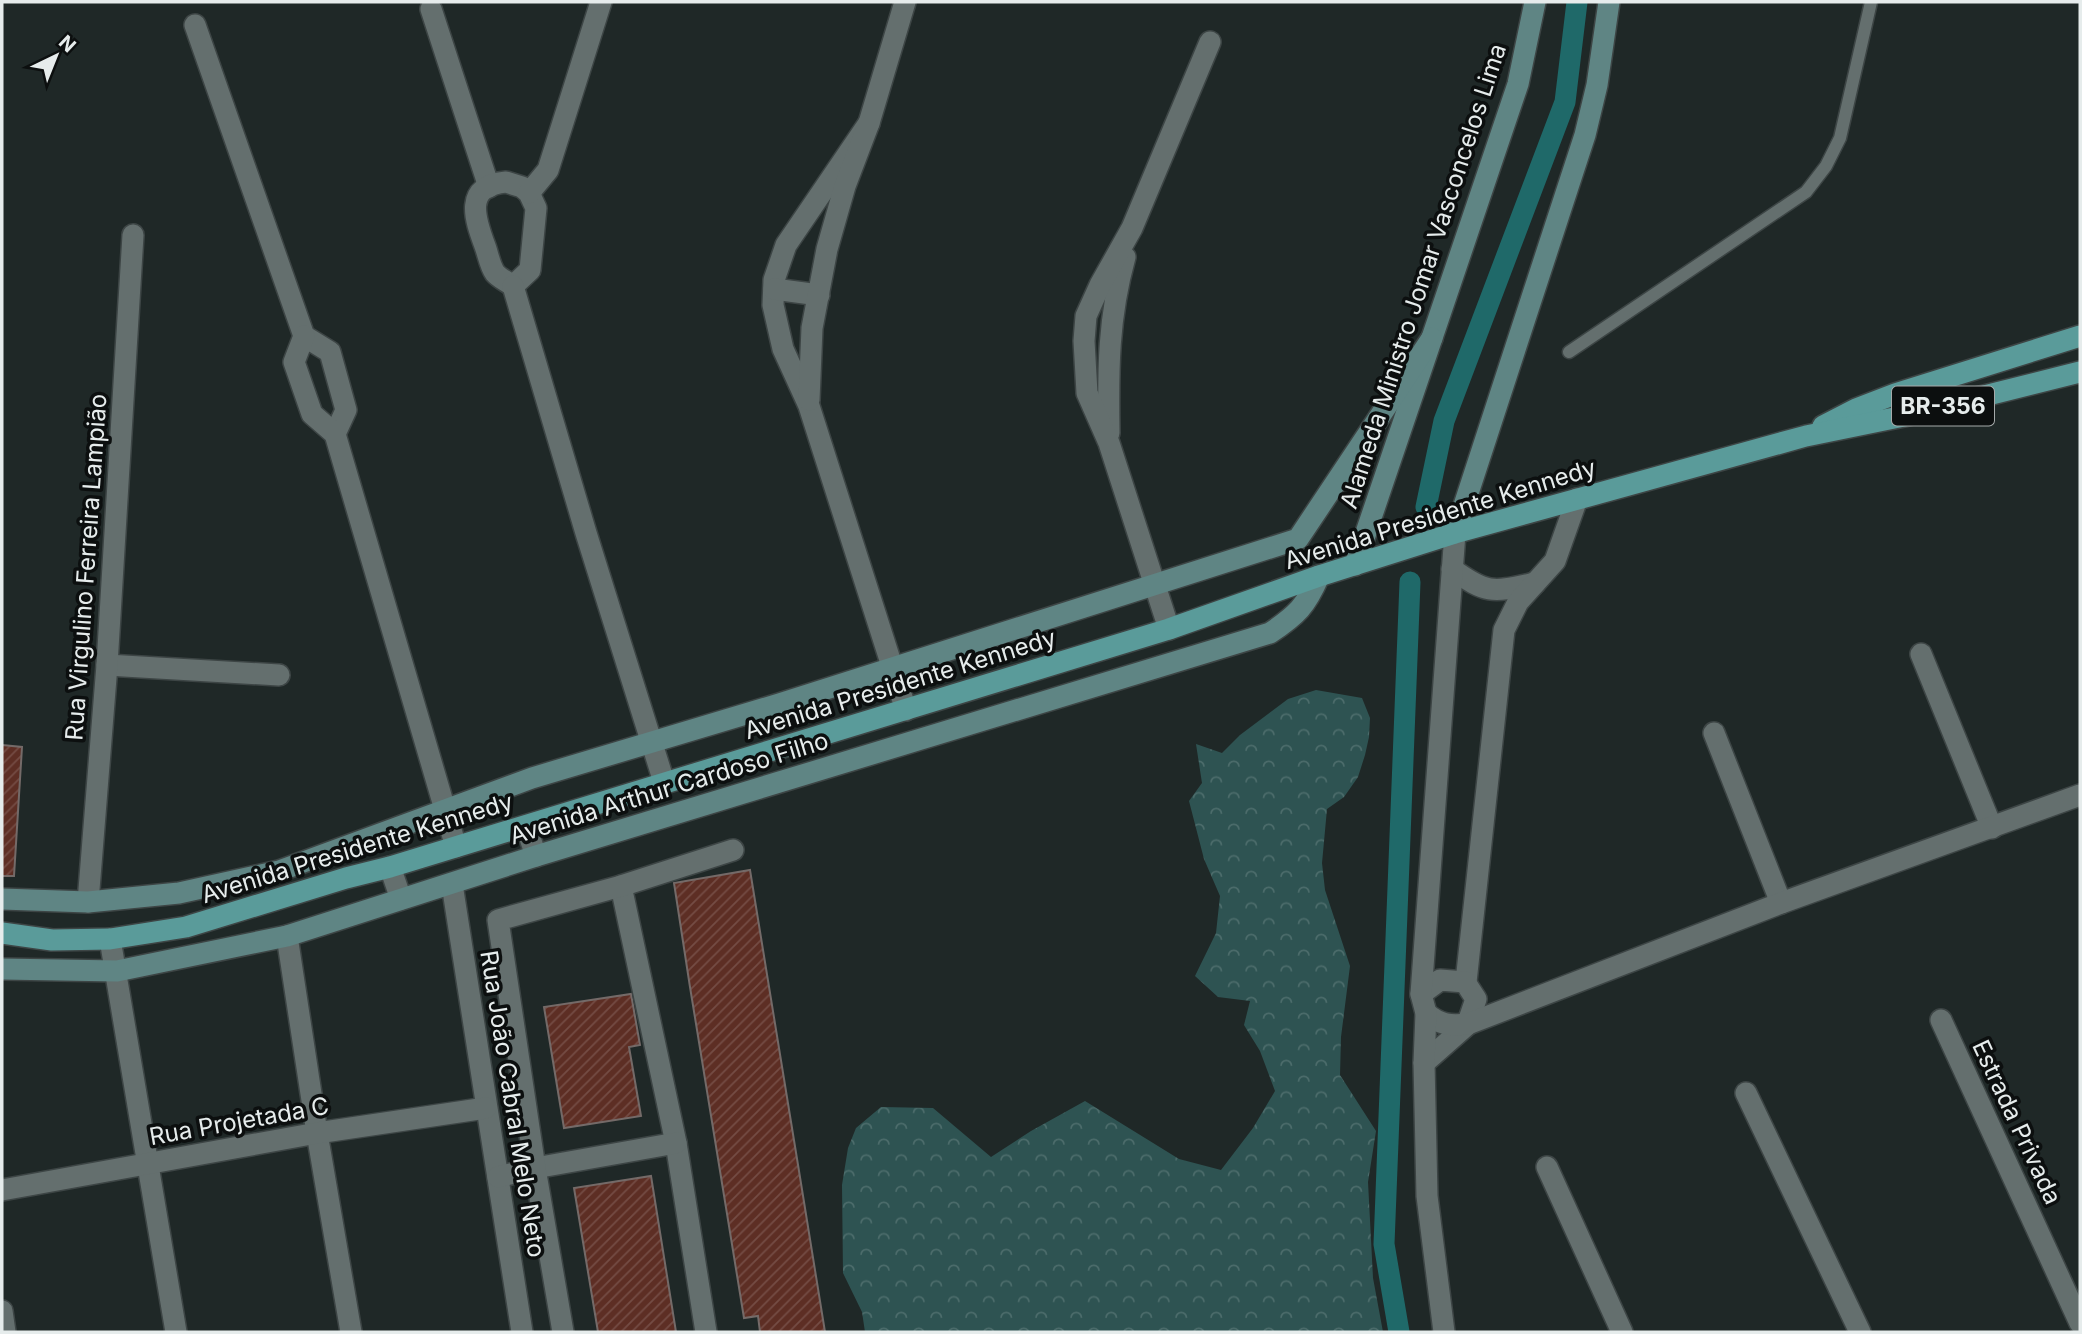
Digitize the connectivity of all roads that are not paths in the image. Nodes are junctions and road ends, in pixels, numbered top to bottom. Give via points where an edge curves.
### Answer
1 (601, 2) edge
2 (905, 2) edge
3 (1535, 2) edge
4 (1609, 2) edge
5 (1871, 2) edge
6 (430, 9) dead end
7 (195, 24) dead end
8 (1210, 42) dead end
9 (869, 123) junction
10 (489, 187) junction
11 (529, 193) junction
12 (133, 235) dead end
13 (513, 286) junction
14 (774, 289) junction
15 (818, 295) junction
16 (304, 336) junction
17 (2080, 336) edge
18 (1432, 338) junction
19 (1569, 352) dead end
20 (2080, 372) edge
21 (809, 406) junction
22 (335, 434) junction
23 (1805, 436) junction
24 (1577, 499) junction
25 (1455, 533) junction
26 (1355, 565) junction
27 (1452, 569) junction
28 (1319, 576) junction
29 (1535, 583) junction
30 (1155, 584) junction
31 (1169, 629) junction
32 (1921, 654) dead end
33 (107, 665) junction
34 (893, 668) junction
35 (279, 675) dead end
36 (906, 710) junction
37 (1714, 733) dead end
38 (652, 742) junction
39 (664, 782) junction
40 (2080, 795) edge
41 (445, 810) junction
42 (526, 826) junction
43 (1992, 828) junction
44 (456, 846) junction
45 (733, 850) dead end
46 (536, 856) junction
47 (390, 867) junction
48 (452, 884) junction
49 (621, 886) junction
50 (2, 899) edge
51 (401, 899) junction
52 (88, 902) junction
53 (1781, 903) junction
54 (2, 933) edge
55 (287, 936) junction
56 (110, 939) junction
57 (2, 969) edge
58 (117, 971) junction
59 (1471, 991) junction
60 (1423, 1000) junction
61 (1510, 1009) junction
62 (1941, 1020) dead end
63 (1467, 1025) junction
64 (1424, 1063) junction
65 (1746, 1093) dead end
66 (486, 1108) junction
67 (317, 1133) junction
68 (676, 1143) junction
69 (148, 1163) junction
70 (1547, 1167) dead end
71 (535, 1168) junction
72 (498, 1177) junction
73 (2, 1190) edge
74 (2, 1311) edge
75 (2080, 1323) edge
76 (5, 1332) edge
77 (176, 1332) edge
78 (351, 1332) edge
79 (522, 1332) edge
80 (564, 1332) edge
81 (706, 1332) edge
82 (1444, 1332) edge
83 (1622, 1332) edge
84 (1860, 1332) edge

1 - 11 street via 548,170
2 - 9 street
3 - 18 main road, Alameda Ministro Jomar Vasconcelos Lima via 1518,84
4 - 25 main road via 1585,135
5 - 19 lane via 1840,138 1806,192
6 - 10 street
7 - 16 street
8 - 30 street via 1132,228 1086,316 1087,393 1110,443
9 - 14 street via 786,245
9 - 15 street via 845,186
10 - 11 street via 506,182
10 - 13 street via 477,199 474,217 495,272
11 - 13 street via 536,208 530,270
12 - 33 street, Rua Virgulino Ferreira Lampião
13 - 38 street
14 - 15 street
14 - 21 street via 783,349
15 - 21 street
16 - 22 street via 294,362 313,414
16 - 22 street via 330,352 346,410
17 - 23 main road, Avenida Presidente Kennedy via 1895,394
18 - 26 main road, Alameda Ministro Jomar Vasconcelos Lima
18 - 30 main road, Avenida Presidente Kennedy via 1298,539
20 - 23 main road, Avenida Presidente Kennedy / BR-356
21 - 34 street
22 - 41 street
23 - 24 main road, Avenida Presidente Kennedy
24 - 25 main road, Avenida Presidente Kennedy
24 - 29 street via 1555,561
25 - 26 main road, Avenida Presidente Kennedy
25 - 27 street
26 - 28 main road, Avenida Presidente Kennedy
27 - 29 street via 1477,587 1502,590
27 - 60 street
28 - 31 main road, Avenida Presidente Kennedy
28 - 46 main road, Avenida Arthur Cardoso Filho via 1296,616 1270,633
29 - 59 street via 1518,602 1504,631
30 - 31 street
30 - 34 main road, Avenida Presidente Kennedy
31 - 36 main road, Avenida Presidente Kennedy
32 - 43 street
33 - 35 street
33 - 52 street, Rua Virgulino Ferreira Lampião
34 - 36 street
34 - 38 main road, Avenida Presidente Kennedy
36 - 39 main road, Avenida Presidente Kennedy
37 - 53 street
38 - 39 street
38 - 41 main road, Avenida Presidente Kennedy
39 - 42 main road, Avenida Presidente Kennedy
40 - 43 street
41 - 44 street
41 - 52 main road, Avenida Presidente Kennedy via 279,871 179,893
42 - 44 main road, Avenida Presidente Kennedy
42 - 46 street
43 - 53 street
44 - 47 main road, Avenida Presidente Kennedy
45 - 49 street
46 - 48 main road, Avenida Arthur Cardoso Filho
47 - 51 street
47 - 56 main road, Avenida Presidente Kennedy via 186,927
48 - 51 main road, Avenida Arthur Cardoso Filho
48 - 66 street, Rua João Cabral Melo Neto
49 - 68 street
49 - 71 street via 498,920
50 - 52 main road, Avenida Presidente Kennedy
51 - 55 main road, Avenida Arthur Cardoso Filho
53 - 61 street
54 - 56 main road, Avenida Presidente Kennedy via 52,940
55 - 58 main road, Avenida Arthur Cardoso Filho
55 - 67 street
56 - 58 street
57 - 58 main road, Avenida Arthur Cardoso Filho
58 - 69 street
59 - 60 street via 1440,980
59 - 61 street
59 - 63 street
60 - 63 street via 1437,1022
60 - 64 street
61 - 63 street
62 - 75 street, Estrada Privada
63 - 64 street
64 - 82 street via 1427,1196
65 - 84 street
66 - 67 street, Rua Projetada C
66 - 72 street, Rua João Cabral Melo Neto
67 - 69 street, Rua Projetada C
67 - 78 street
68 - 71 street
68 - 81 street
69 - 73 street, Rua Projetada C
69 - 77 street
70 - 83 street
71 - 72 street
71 - 80 street
72 - 79 street, Rua João Cabral Melo Neto
74 - 76 street

